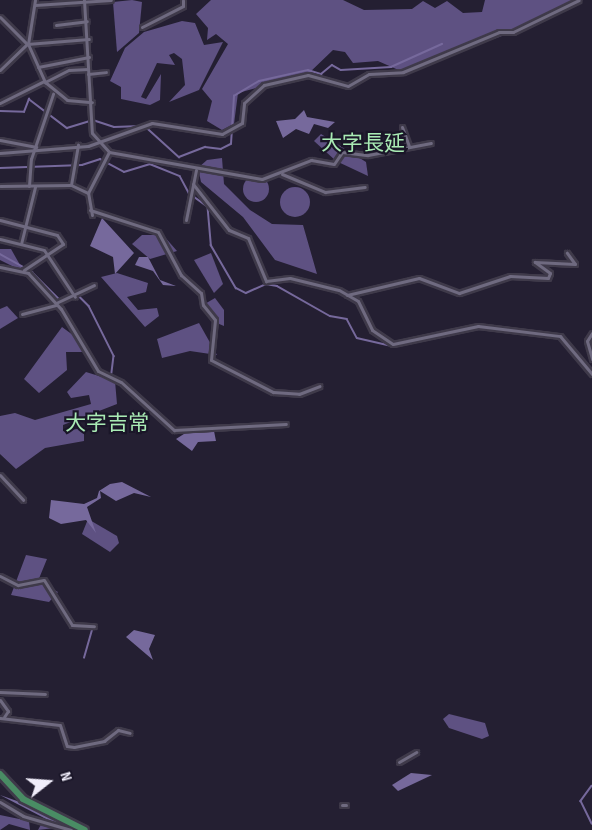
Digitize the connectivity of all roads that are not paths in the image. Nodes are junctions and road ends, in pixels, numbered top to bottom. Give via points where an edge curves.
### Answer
1 (111, 0) edge
2 (183, 0) edge
3 (579, 0) edge
4 (85, 1) edge
5 (35, 2) edge
6 (0, 17) edge
7 (87, 21) junction
8 (59, 26) dead end
9 (142, 27) dead end
10 (89, 39) junction
11 (28, 44) junction
12 (90, 57) junction
13 (38, 67) junction
14 (0, 70) edge
15 (88, 71) junction
16 (106, 72) dead end
17 (44, 81) junction
18 (13, 88) dead end
19 (16, 94) junction
20 (53, 94) junction
21 (92, 102) junction
22 (0, 103) edge
23 (402, 127) dead end
24 (0, 140) edge
25 (97, 142) junction
26 (431, 143) dead end
27 (78, 145) junction
28 (409, 146) junction
29 (37, 147) junction
30 (109, 152) junction
31 (0, 153) edge
32 (196, 170) junction
33 (280, 173) junction
34 (193, 184) junction
35 (71, 185) junction
36 (0, 186) edge
37 (29, 186) junction
38 (34, 187) junction
39 (365, 187) dead end
40 (88, 193) junction
41 (90, 210) junction
42 (92, 215) dead end
43 (186, 219) dead end
44 (0, 220) edge
45 (25, 226) junction
46 (0, 239) edge
47 (21, 244) junction
48 (567, 253) dead end
49 (47, 255) junction
50 (0, 267) edge
51 (22, 271) junction
52 (94, 285) dead end
53 (347, 295) junction
54 (75, 297) junction
55 (56, 304) junction
56 (22, 314) dead end
57 (592, 333) edge
58 (592, 359) edge
59 (592, 374) edge
60 (320, 386) dead end
61 (286, 424) dead end
62 (0, 475) edge
63 (23, 500) dead end
64 (0, 576) edge
65 (94, 626) dead end
66 (0, 692) edge
67 (45, 694) dead end
68 (0, 700) edge
69 (2, 717) edge
70 (130, 734) dead end
71 (416, 752) dead end
72 (399, 762) dead end
73 (1, 776) edge
74 (0, 802) edge
75 (71, 830) edge
76 (85, 830) edge

1 - 4 street
2 - 9 street via 183,6
3 - 25 street via 513,32 499,33 403,72 369,74 348,86 308,75 264,85 244,103 242,123 222,134 145,126 125,129
4 - 5 street
4 - 7 street
5 - 11 street
6 - 11 street
7 - 8 street
7 - 10 street
10 - 11 street
10 - 12 street
11 - 13 street
11 - 14 street
12 - 13 street
12 - 15 street
13 - 17 street
15 - 16 street
15 - 17 street via 69,70
15 - 21 street
17 - 19 street
17 - 20 street
18 - 19 street
19 - 22 street
20 - 21 street
20 - 29 street via 43,112
21 - 25 street
23 - 28 street
24 - 29 street
25 - 27 street
25 - 30 street
26 - 28 street
27 - 29 street
27 - 35 street
28 - 33 street via 368,155 340,152 334,164 311,160
29 - 31 street
29 - 37 street
30 - 32 street
30 - 40 street
32 - 33 street via 230,170 262,179
32 - 34 street
33 - 39 street via 324,192
34 - 43 street
34 - 53 street via 231,232 248,238 266,281 297,279
35 - 38 street
35 - 40 street
36 - 37 street
37 - 38 street
38 - 45 street
40 - 41 street
41 - 42 street
41 - 60 street via 159,232 181,275 201,293 203,305 215,320 211,360 273,392 299,394
44 - 45 street
45 - 47 street
45 - 49 street via 57,235 63,244
46 - 47 street
47 - 49 street
48 - 53 street via 575,264 535,262 550,273 546,278 510,276 459,293 419,278
49 - 51 street
49 - 54 street
50 - 51 street
51 - 55 street
52 - 54 street
53 - 59 street via 360,303 372,330 393,344 477,326 560,336
54 - 55 street
55 - 56 street
55 - 61 street via 98,371 121,382 179,432 253,422
57 - 58 street via 587,341
62 - 63 street
64 - 65 street via 18,585 44,580 72,625
66 - 67 street
68 - 69 street via 9,711
69 - 70 street via 21,724 60,725 68,746 104,741 118,730
71 - 72 street
73 - 76 main road via 22,799
74 - 75 street via 22,816

